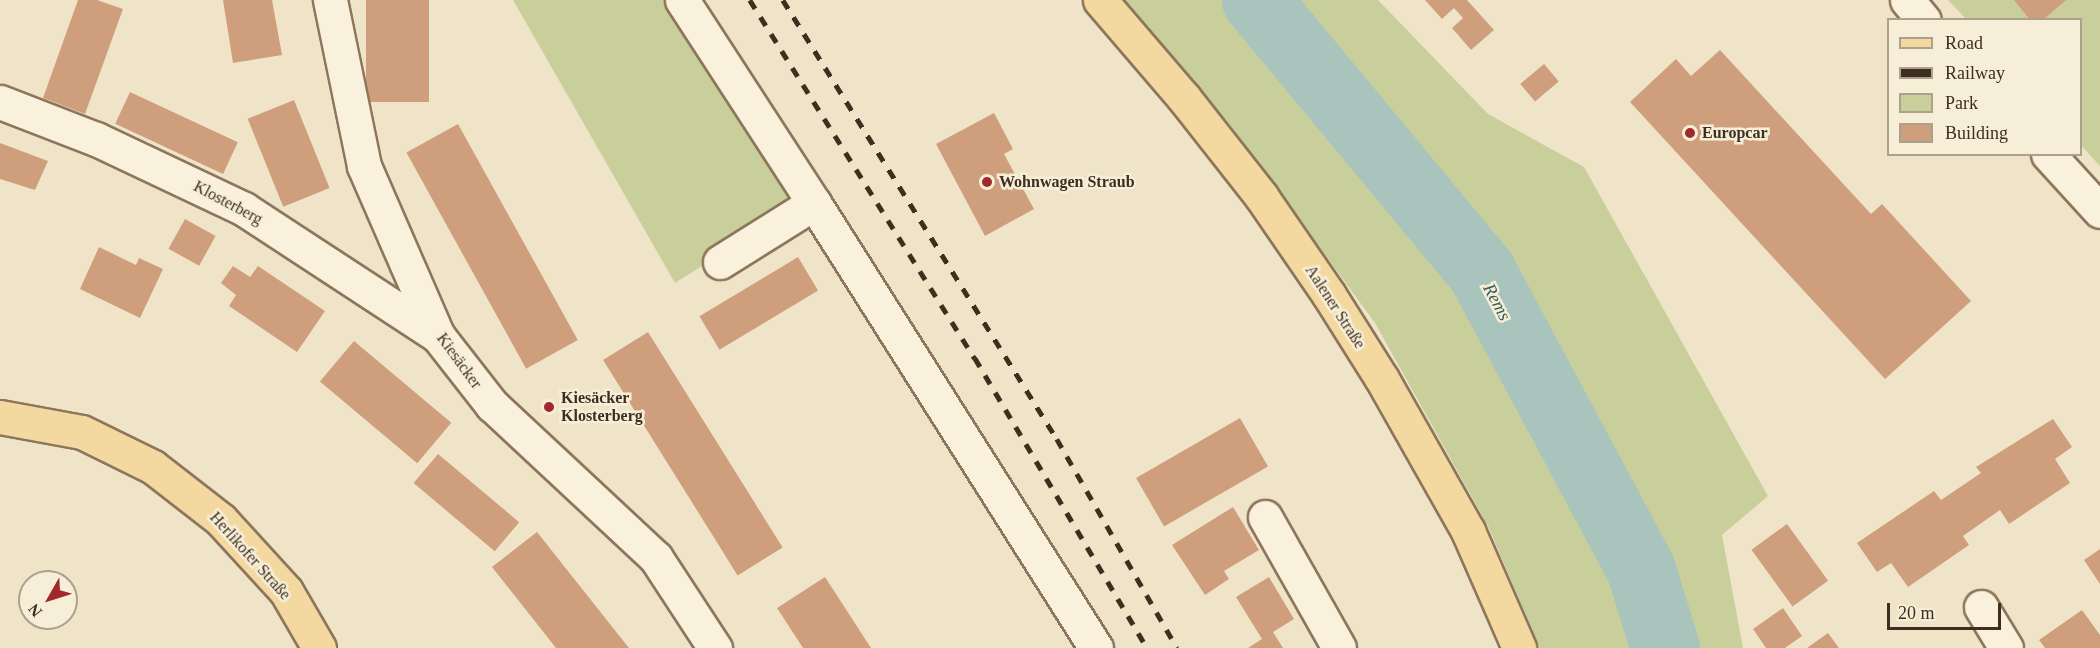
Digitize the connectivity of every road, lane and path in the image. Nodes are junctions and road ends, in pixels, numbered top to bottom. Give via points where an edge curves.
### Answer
1 (330, 0) edge
2 (682, 0) edge
3 (1100, 0) edge
4 (1907, 0) edge
5 (1922, 18) edge
6 (0, 102) edge
7 (2050, 156) edge
8 (814, 203) junction
9 (2100, 211) edge
10 (720, 262) dead end
11 (438, 336) junction
12 (0, 417) edge
13 (1265, 517) dead end
14 (1981, 607) dead end
15 (318, 648) edge
16 (715, 648) edge
17 (1096, 648) edge
18 (1339, 648) edge
19 (1519, 648) edge
20 (2006, 648) edge

1 - 11 street, Kiesäcker via 364,166
2 - 8 street
3 - 19 main road, Aalener Straße via 1261,196 1329,295 1382,379 1468,531
4 - 5 street
6 - 11 street, Klosterberg via 96,139 244,209
7 - 9 street
8 - 10 street
8 - 17 street
11 - 16 street, Kiesäcker via 492,405 656,558
12 - 15 main road, Herlikofer Straße via 82,432 153,467 221,520 285,591
13 - 18 street
14 - 20 street

